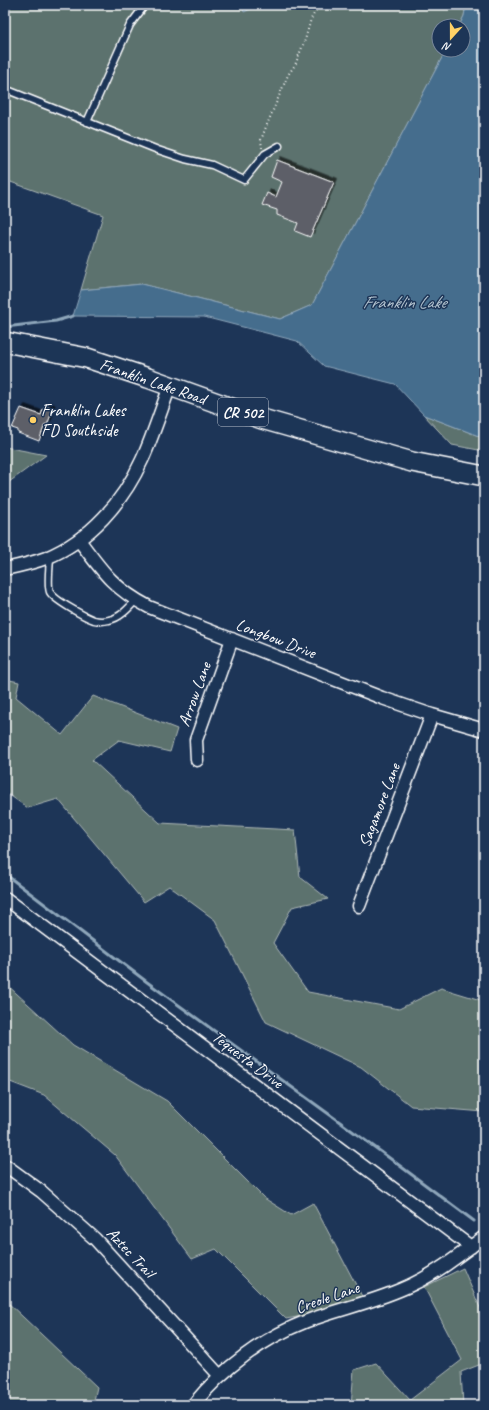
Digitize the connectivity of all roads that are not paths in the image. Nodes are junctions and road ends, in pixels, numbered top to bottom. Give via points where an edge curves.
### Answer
1 (145, 5) edge
2 (5, 89) edge
3 (87, 122) junction
4 (279, 146) dead end
5 (5, 342) edge
6 (170, 386) junction
7 (484, 476) edge
8 (79, 540) junction
9 (50, 556) junction
10 (5, 569) edge
11 (136, 600) junction
12 (232, 639) junction
13 (432, 715) junction
14 (484, 730) edge
15 (197, 760) dead end
16 (5, 898) edge
17 (359, 906) dead end
18 (5, 1165) edge
19 (484, 1238) edge
20 (471, 1247) junction
21 (220, 1376) junction
22 (193, 1405) edge

1 - 3 lane via 130,25
2 - 3 lane
3 - 4 lane via 158,150 212,165 244,180 265,154
5 - 6 main road, Franklin Lake Road / CR 502 via 87,358
6 - 7 main road, Franklin Lake Road / CR 502 via 262,419 382,454
6 - 8 street via 142,460 131,481 100,522
8 - 9 street
8 - 11 street, Longbow Drive via 106,575
9 - 10 street
9 - 11 lane via 50,592 55,599 76,611 95,620 109,621 123,613
11 - 12 street, Longbow Drive
12 - 13 street, Longbow Drive
12 - 15 street, Arrow Lane via 196,740
13 - 14 street, Longbow Drive
13 - 17 street, Sagamore Lane
16 - 20 street, Tequesta Drive
18 - 21 street, Aztec Trail via 42,1192 95,1239
19 - 20 street, Creole Lane
20 - 21 street, Creole Lane via 413,1284 280,1333 255,1348
21 - 22 street, Creole Lane

